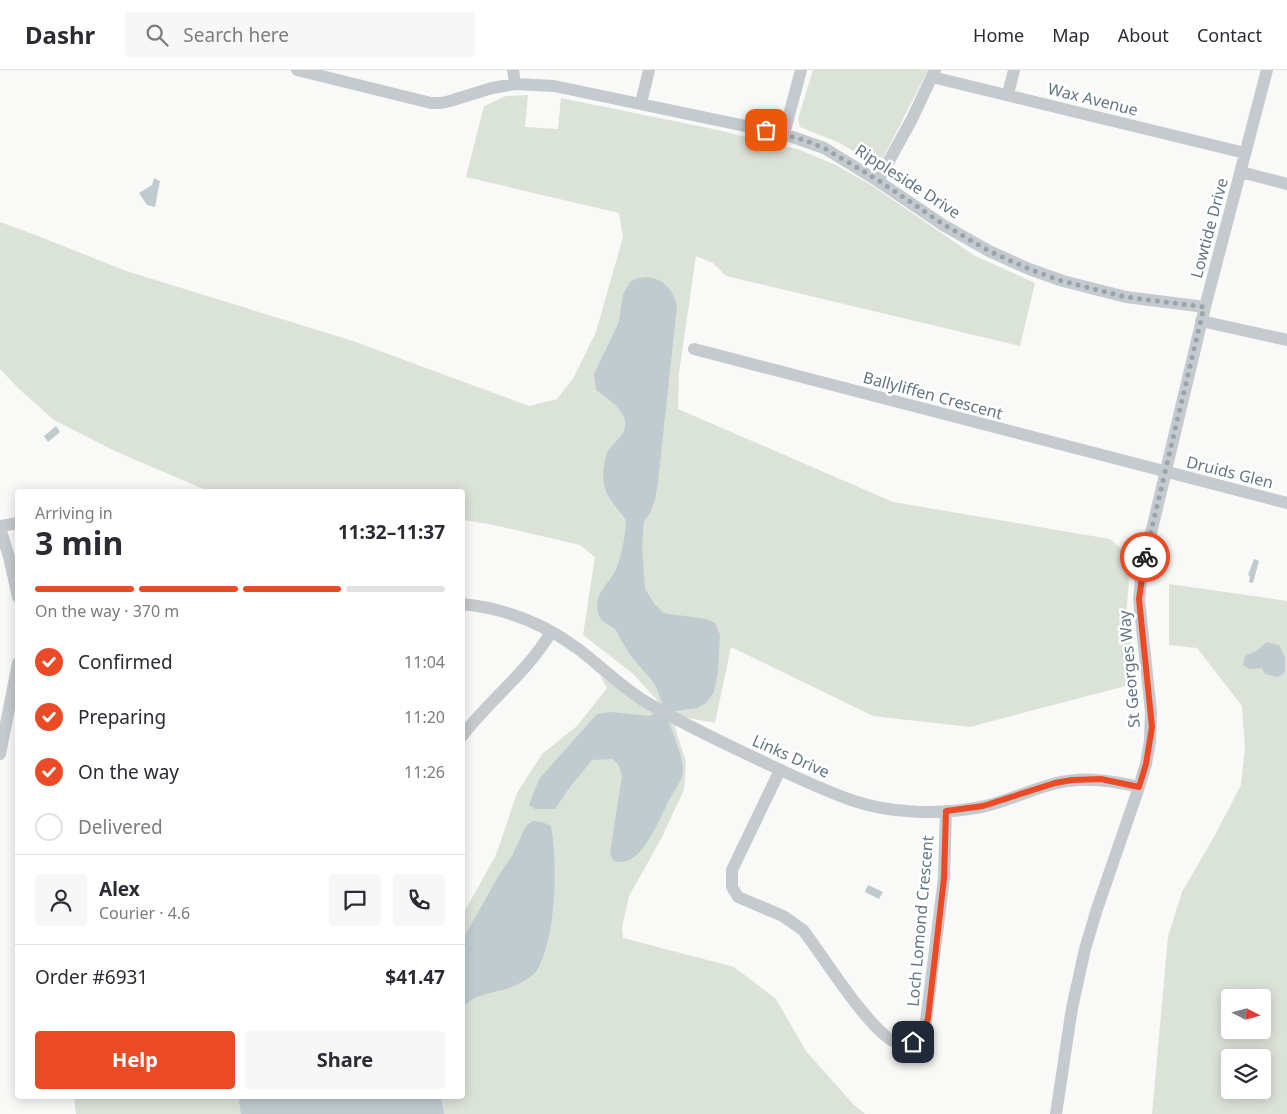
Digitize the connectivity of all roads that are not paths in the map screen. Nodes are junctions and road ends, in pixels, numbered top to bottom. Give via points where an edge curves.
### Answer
1 (297, 70) edge
2 (513, 70) edge
3 (649, 70) edge
4 (801, 70) edge
5 (1014, 70) edge
6 (1267, 70) edge
7 (933, 73) edge
8 (326, 74) edge
9 (515, 84) junction
10 (1008, 94) junction
11 (640, 103) junction
12 (784, 134) junction
13 (1245, 153) junction
14 (1241, 172) junction
15 (878, 180) junction
16 (1287, 184) edge
17 (1204, 307) junction
18 (1201, 321) junction
19 (1287, 340) edge
20 (694, 349) dead end
21 (1184, 394) joint
22 (1164, 472) junction
23 (1287, 503) edge
24 (15, 524) edge
25 (0, 527) edge
26 (15, 582) edge
27 (465, 604) edge
28 (551, 632) junction
29 (15, 678) edge
30 (465, 732) edge
31 (0, 754) edge
32 (780, 770) junction
33 (1139, 787) junction
34 (946, 811) junction
35 (1056, 1114) edge

1 - 8 street, Rippleside Drive
2 - 9 street
3 - 11 street
4 - 12 street
5 - 10 street
6 - 13 street, Lowtide Drive
7 - 10 street, Wax Avenue
7 - 15 street
8 - 9 street, Rippleside Drive via 420,101 441,103
9 - 11 street, Rippleside Drive via 554,86
10 - 13 street, Wax Avenue
11 - 12 street, Rippleside Drive
12 - 15 street, Rippleside Drive via 824,148
13 - 14 street, Lowtide Drive
14 - 16 street
14 - 17 street, Lowtide Drive
15 - 17 street, Rippleside Drive via 943,224 989,251 1029,269 1126,297
17 - 18 street, Lowtide Drive
18 - 19 street
18 - 21 street, Lowtide Drive
20 - 22 street, Ballyliffen Crescent
21 - 22 street, St Georges Way
22 - 23 street, Druids Glen
22 - 33 street, St Georges Way via 1140,586 1152,727
24 - 25 street
25 - 26 street
27 - 28 street, Links Drive via 501,610
28 - 30 street via 528,665
28 - 32 street, Links Drive via 579,649 645,701 706,735
29 - 31 street
32 - 34 street, Links Drive via 865,804 925,812
32 - 34 street, Loch Lomond Crescent via 732,870 734,893 790,920 803,930 865,1014 885,1036 898,1043 913,1042 925,1029 944,878
33 - 34 street, Links Drive via 1101,779 1072,780 983,806
33 - 35 street, St Georges Way via 1086,949 1072,1008

